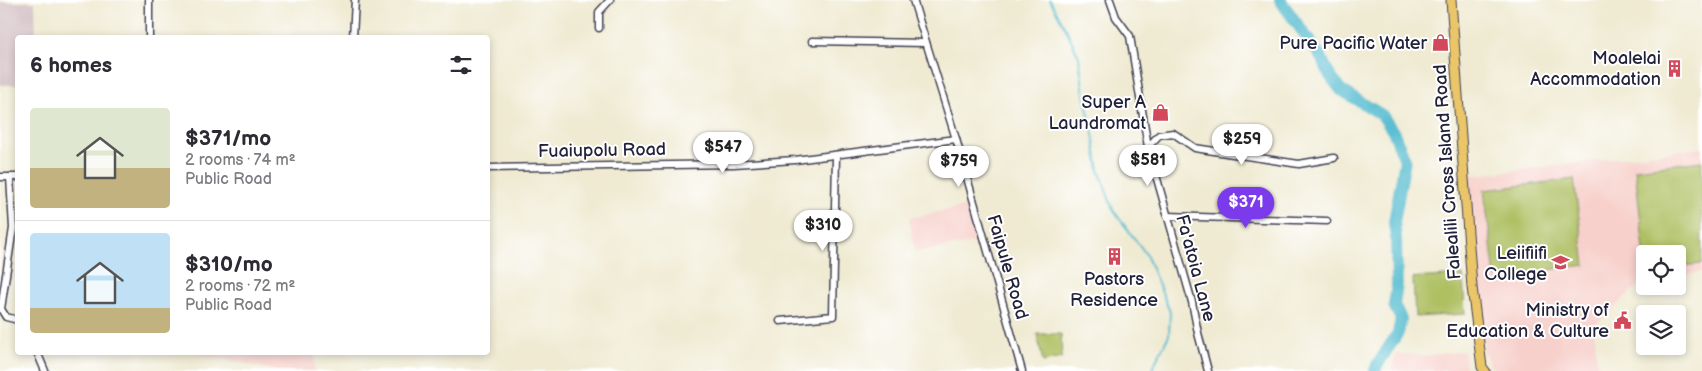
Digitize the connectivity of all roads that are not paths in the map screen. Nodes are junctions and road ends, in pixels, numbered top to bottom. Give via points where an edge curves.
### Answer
1 (149, 0) edge
2 (355, 0) edge
3 (610, 0) edge
4 (913, 0) edge
5 (1110, 0) edge
6 (1451, 0) edge
7 (599, 28) dead end
8 (149, 35) edge
9 (353, 35) edge
10 (812, 41) dead end
11 (926, 43) junction
12 (956, 139) junction
13 (1148, 147) junction
14 (836, 155) junction
15 (1334, 158) dead end
16 (490, 168) edge
17 (0, 177) edge
18 (14, 177) edge
19 (1167, 216) junction
20 (1327, 221) dead end
21 (15, 319) edge
22 (780, 321) dead end
23 (38, 355) edge
24 (45, 371) edge
25 (1022, 371) edge
26 (1208, 371) edge
27 (1485, 371) edge

1 - 8 street
2 - 9 street
3 - 7 street via 600,12
4 - 11 street, Faipule Road
5 - 13 street, Fa'atoia Lane via 1116,17 1130,36
6 - 27 main road, Falealili Cross Island Road via 1472,287
10 - 11 street
11 - 12 street, Faipule Road
12 - 14 street, Fuaiupolu Road
12 - 25 street, Faipule Road
13 - 15 street via 1159,135 1173,133 1195,148 1233,154 1299,164
13 - 19 street, Fa'atoia Lane
14 - 16 street, Fuaiupolu Road via 734,164
14 - 22 street via 833,316
17 - 18 street
18 - 21 street via 13,228 1,310 6,317
19 - 20 street
19 - 26 street, Fa'atoia Lane
23 - 24 street

